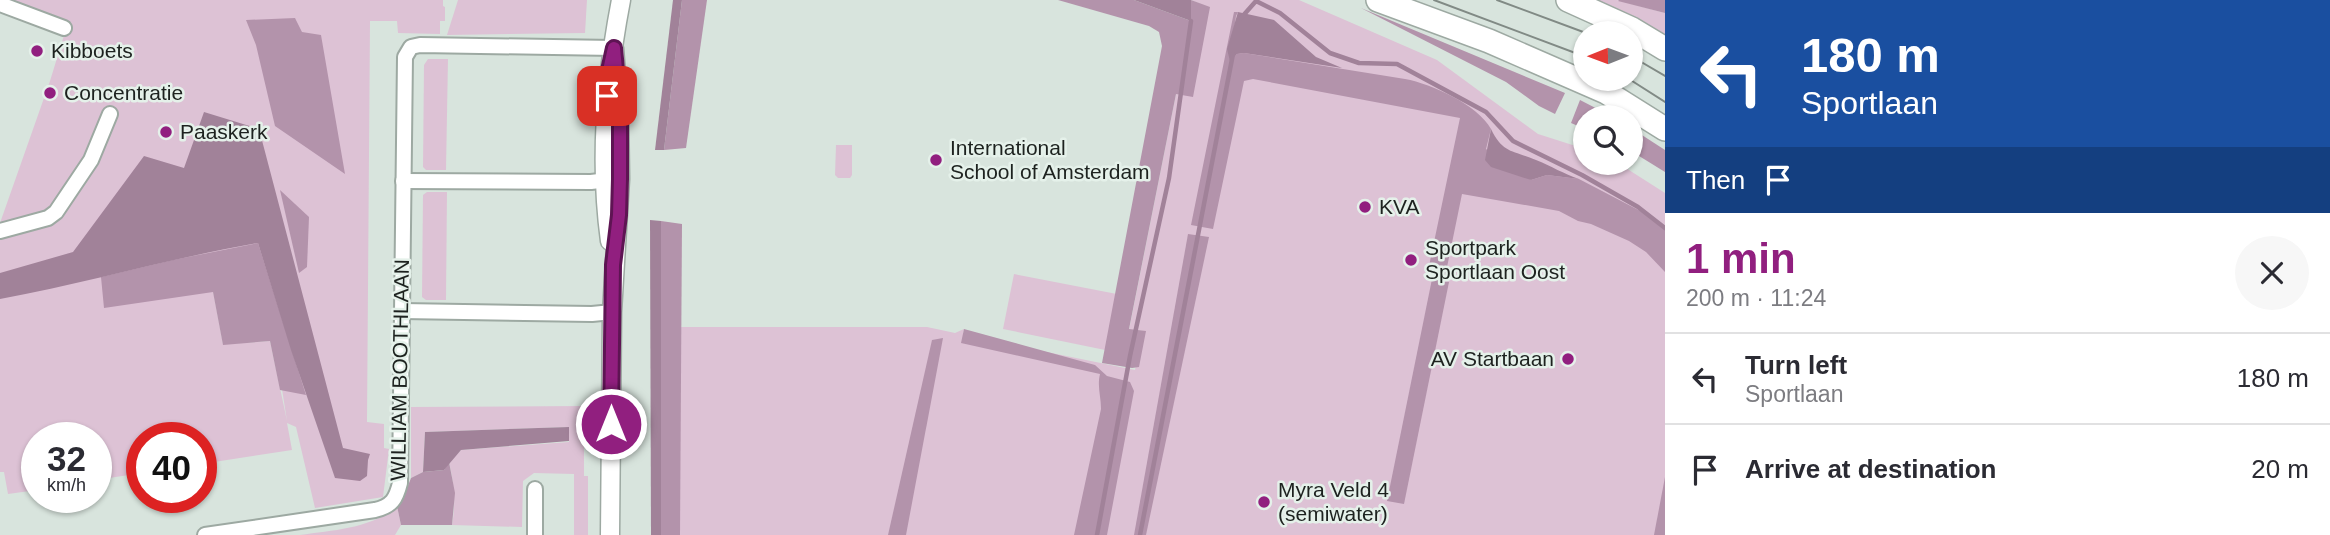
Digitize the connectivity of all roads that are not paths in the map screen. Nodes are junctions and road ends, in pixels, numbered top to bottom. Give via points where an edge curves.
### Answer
1 (621, 0) edge
2 (1378, 0) edge
3 (1568, 0) edge
4 (0, 4) edge
5 (64, 28) dead end
6 (614, 48) junction
7 (1665, 49) edge
8 (110, 114) dead end
9 (1665, 129) edge
10 (613, 179) junction
11 (403, 181) junction
12 (0, 231) edge
13 (402, 311) junction
14 (612, 312) junction
15 (535, 489) dead end
16 (205, 535) edge
17 (535, 535) edge
18 (610, 535) edge

1 - 6 street
2 - 9 main road via 1489,41 1606,92
3 - 7 main road
4 - 5 street
6 - 10 street via 608,75
6 - 11 street, WILLIAM BOOTHLAAN via 411,47 404,57
8 - 12 street via 91,160 56,212
10 - 11 street
10 - 14 street via 607,215
11 - 13 street, WILLIAM BOOTHLAAN
13 - 14 street
13 - 16 street, WILLIAM BOOTHLAAN via 396,499 386,508
14 - 18 street
15 - 17 street

